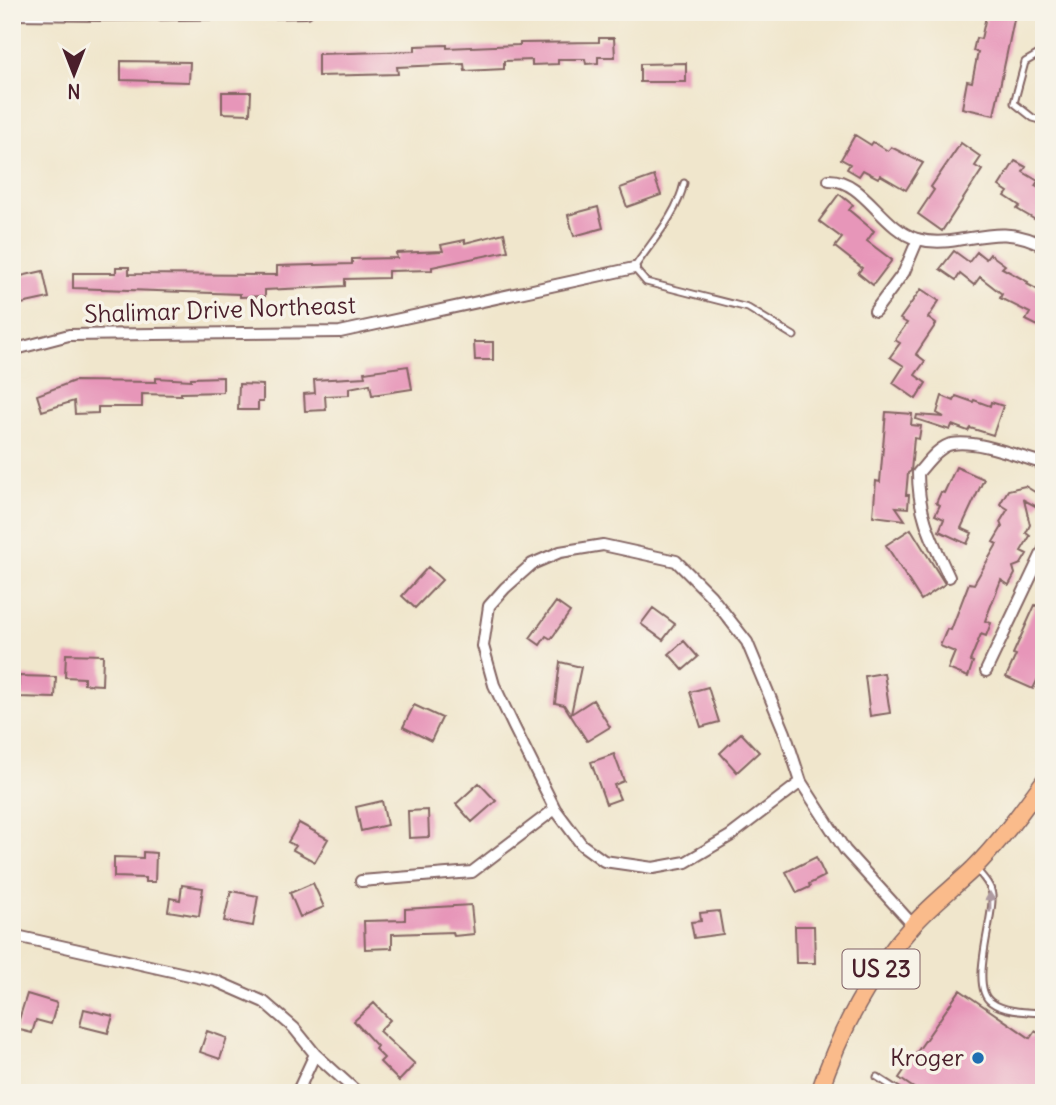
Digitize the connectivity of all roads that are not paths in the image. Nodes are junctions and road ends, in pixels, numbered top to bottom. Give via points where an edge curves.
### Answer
1 (307, 12) edge
2 (12, 14) edge
3 (1044, 51) edge
4 (1044, 121) edge
5 (829, 180) dead end
6 (684, 183) dead end
7 (918, 239) junction
8 (1044, 246) edge
9 (634, 268) junction
10 (875, 311) dead end
11 (794, 336) dead end
12 (12, 350) edge
13 (1042, 463) edge
14 (1044, 549) edge
15 (948, 576) dead end
16 (985, 671) dead end
17 (1044, 781) edge
18 (801, 782) junction
19 (555, 809) junction
20 (975, 867) junction
21 (361, 881) dead end
22 (913, 925) junction
23 (12, 935) edge
24 (1044, 1013) edge
25 (315, 1054) junction
26 (877, 1077) dead end
27 (297, 1093) edge
28 (358, 1093) edge
29 (819, 1093) edge
30 (902, 1093) edge

1 - 2 street
3 - 4 lane via 1025,62 1014,103
5 - 7 street via 856,190 889,223
6 - 9 lane via 681,198
7 - 8 street via 1006,234
7 - 10 street via 904,272
9 - 11 lane via 646,282 748,308
9 - 12 street, Shalimar Drive Northeast via 340,332 69,335
13 - 15 street via 986,447 950,444 918,473 918,498 926,529
14 - 16 street
17 - 20 main road, US 23
18 - 19 street via 730,836 686,862 653,868 604,861 582,845
18 - 19 street via 747,642 711,596 676,561 603,545 560,552 532,564 489,606 483,646 494,685
18 - 22 street via 845,850
19 - 21 street via 472,872
20 - 22 main road, US 23
24 -> 20 lane via 990,1002 984,993 982,971 993,894
22 - 29 main road, US 23 via 861,998
23 - 25 street via 216,981 264,1002 295,1028
25 - 27 street
25 - 28 street
26 - 30 lane

